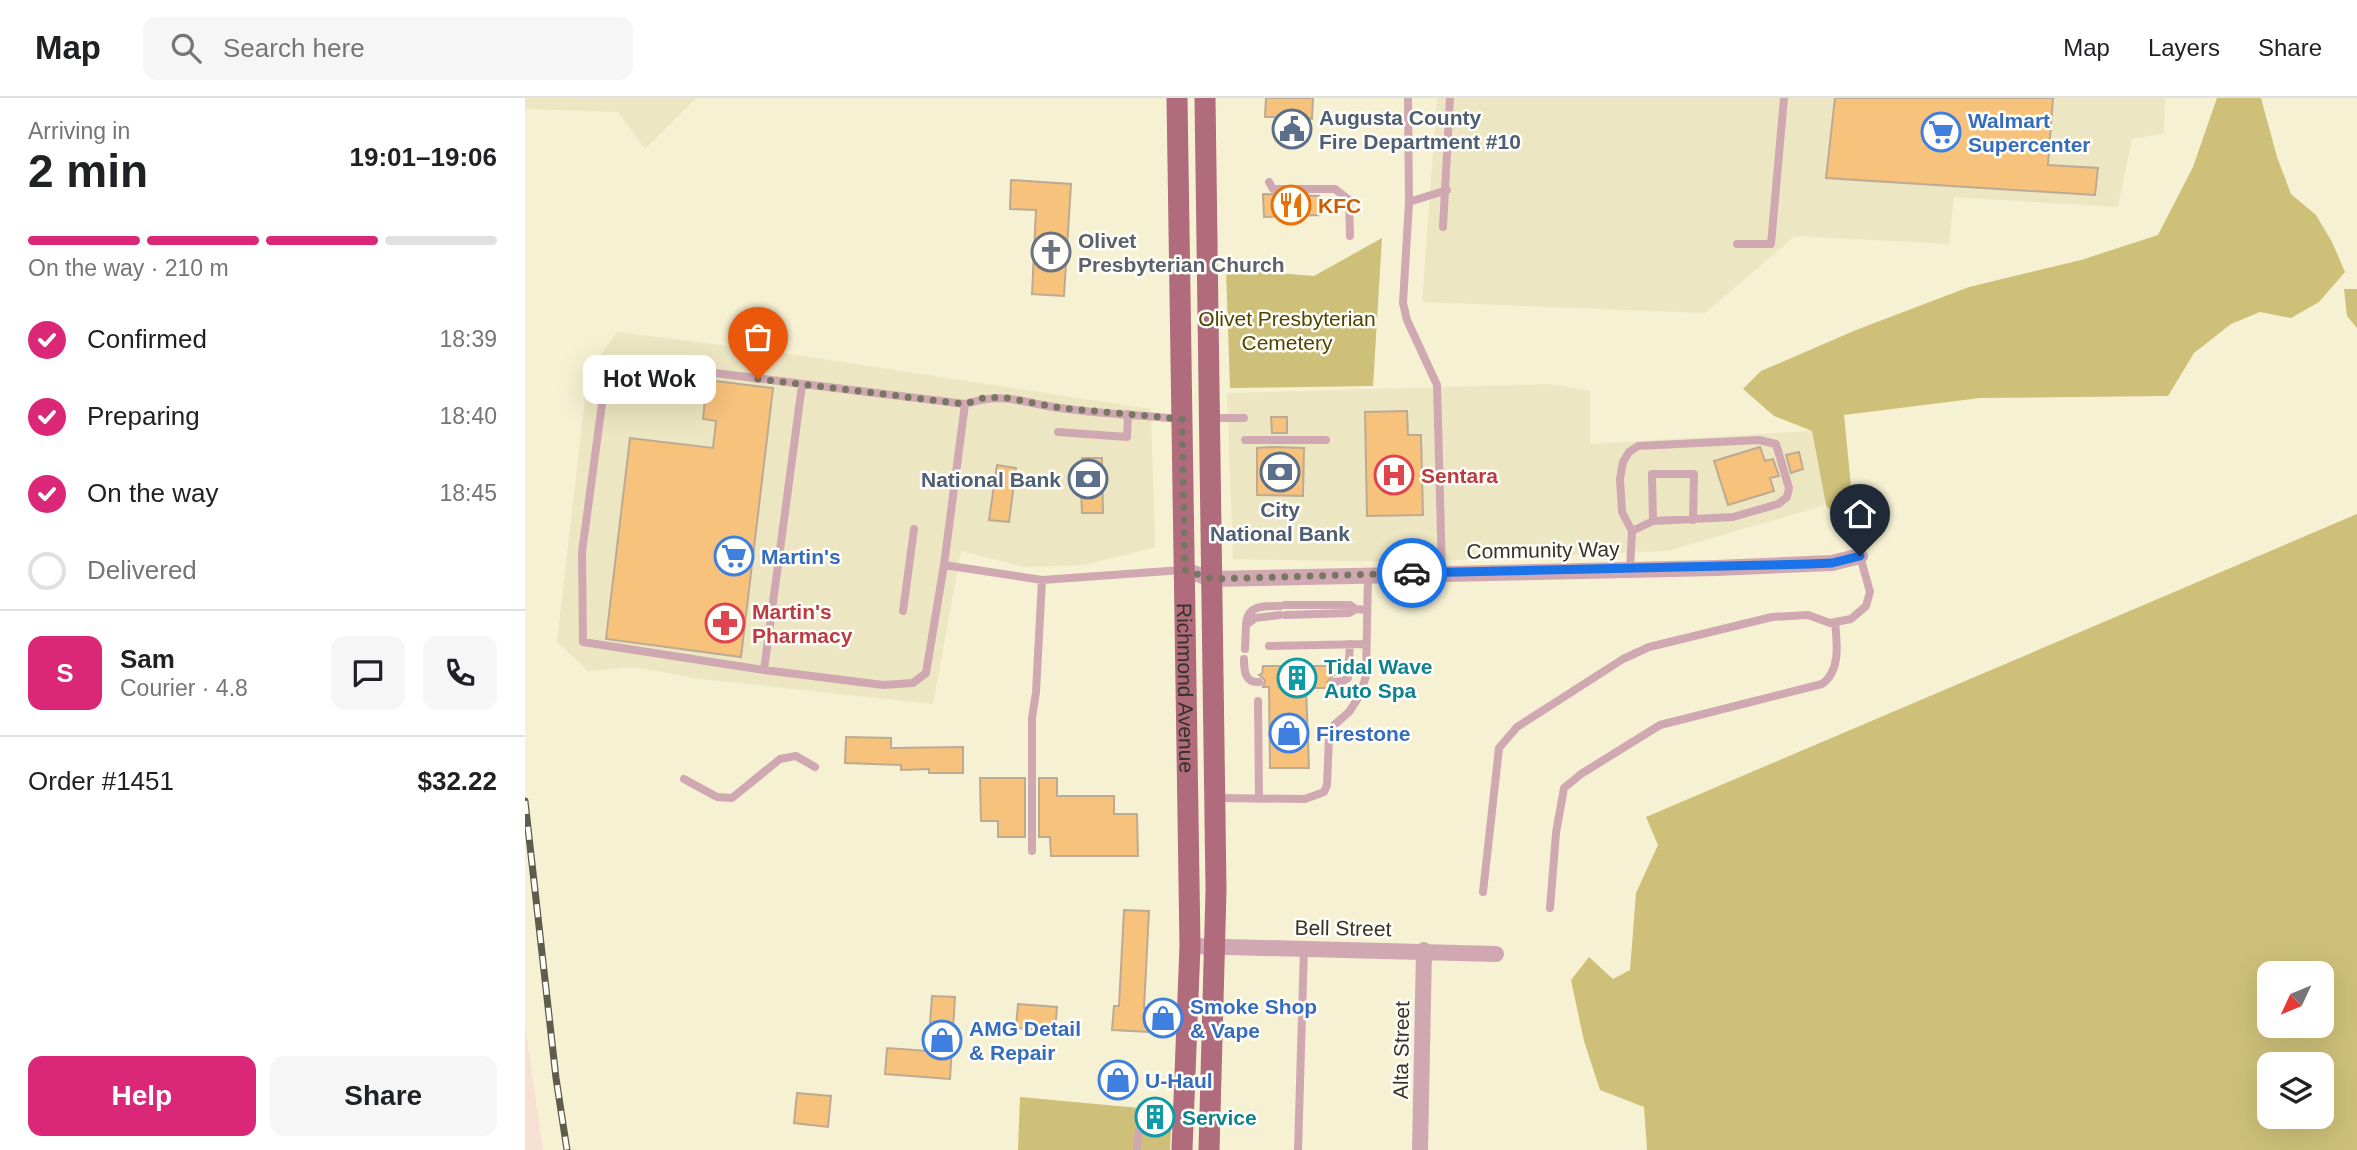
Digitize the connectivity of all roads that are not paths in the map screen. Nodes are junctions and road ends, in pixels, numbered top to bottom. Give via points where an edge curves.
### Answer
1 (1177, 98) edge
2 (1205, 98) edge
3 (1408, 98) edge
4 (1450, 98) edge
5 (1783, 98) edge
6 (1178, 166) junction
7 (1205, 175) junction
8 (1269, 182) dead end
9 (1447, 190) junction
10 (1409, 202) junction
11 (1443, 227) dead end
12 (1350, 236) dead end
13 (1737, 244) dead end
14 (802, 385) junction
15 (965, 404) junction
16 (1128, 414) junction
17 (1209, 418) junction
18 (1244, 418) dead end
19 (1182, 419) junction
20 (1058, 432) dead end
21 (1245, 440) dead end
22 (1326, 440) dead end
23 (1693, 520) junction
24 (1653, 521) junction
25 (914, 529) dead end
26 (1632, 531) junction
27 (1860, 556) joint
28 (944, 565) junction
29 (1630, 569) junction
30 (1185, 570) junction
31 (1442, 572) junction
32 (1368, 575) junction
33 (1212, 579) junction
34 (1042, 580) junction
35 (1367, 610) junction
36 (903, 611) dead end
37 (1835, 622) junction
38 (1350, 644) junction
39 (1366, 644) junction
40 (1269, 646) dead end
41 (764, 670) junction
42 (1259, 682) dead end
43 (1334, 682) dead end
44 (1258, 701) dead end
45 (815, 767) dead end
46 (684, 779) dead end
47 (1216, 799) junction
48 (1259, 799) junction
49 (1032, 851) dead end
50 (1483, 892) dead end
51 (1550, 908) dead end
52 (1190, 946) junction
53 (1216, 946) junction
54 (1304, 948) junction
55 (1424, 950) junction
56 (1496, 954) dead end
57 (1151, 1131) dead end
58 (1137, 1150) edge
59 (1182, 1150) edge
60 (1209, 1150) edge
61 (1298, 1150) edge
62 (1420, 1150) edge

1 - 6 main road, Richmond Avenue
2 - 7 main road, Richmond Avenue
3 - 10 lane
4 - 9 lane
5 - 13 lane via 1772,244
6 - 7 lane
6 - 19 main road, Richmond Avenue
7 - 17 main road, Richmond Avenue
8 - 12 lane via 1273,189 1341,191 1349,200
9 - 10 lane
9 - 11 lane
10 - 31 lane via 1403,303 1437,385
14 - 15 lane
14 - 41 lane
14 - 41 lane via 642,364 604,389 596,444 582,552 583,642
15 - 16 lane via 986,397 1007,398
15 - 28 lane
16 - 19 lane
16 - 20 lane via 1127,437
17 - 18 lane
17 - 33 main road, Richmond Avenue
19 - 30 main road, Richmond Avenue
21 - 22 lane
23 - 24 lane
23 - 24 lane via 1694,474 1652,474
23 - 26 lane via 1733,517 1787,497 1789,488 1776,444 1759,440 1638,446 1622,462 1622,512
24 - 26 lane
25 - 36 lane
26 - 29 lane
27 - 29 street, Community Way via 1832,563
27 - 37 lane via 1870,592 1866,606 1851,619
28 - 34 lane
28 - 41 lane via 926,673 913,683 883,685
29 - 31 street, Community Way
30 - 33 street, Community Way
30 - 34 lane
30 - 52 main road, Richmond Avenue
31 - 32 street, Community Way
32 - 33 street, Community Way
32 - 35 lane
33 - 47 main road, Richmond Avenue
34 - 49 lane via 1032,718
35 - 39 lane
35 - 42 lane via 1350,605 1283,610 1255,618 1247,625 1245,673 1253,683
37 - 50 lane via 1808,615 1772,618 1649,647 1517,727 1499,748
37 - 51 lane via 1835,664 1822,684 1660,725 1564,788
38 - 39 lane
38 - 40 lane
38 - 43 lane via 1347,678
39 - 48 lane via 1366,676 1360,695 1329,737 1324,792 1305,799
44 - 48 lane
45 - 46 lane via 796,756 780,759 732,797 717,797
47 - 48 lane
47 - 53 main road, Richmond Avenue
52 - 53 street, Bell Street
52 - 59 main road, Richmond Avenue
53 - 54 street, Bell Street
53 - 60 main road, Richmond Avenue
54 - 55 street, Bell Street
54 - 61 lane
55 - 56 street, Bell Street
55 - 62 street, Alta Street
57 - 58 lane via 1139,1130

